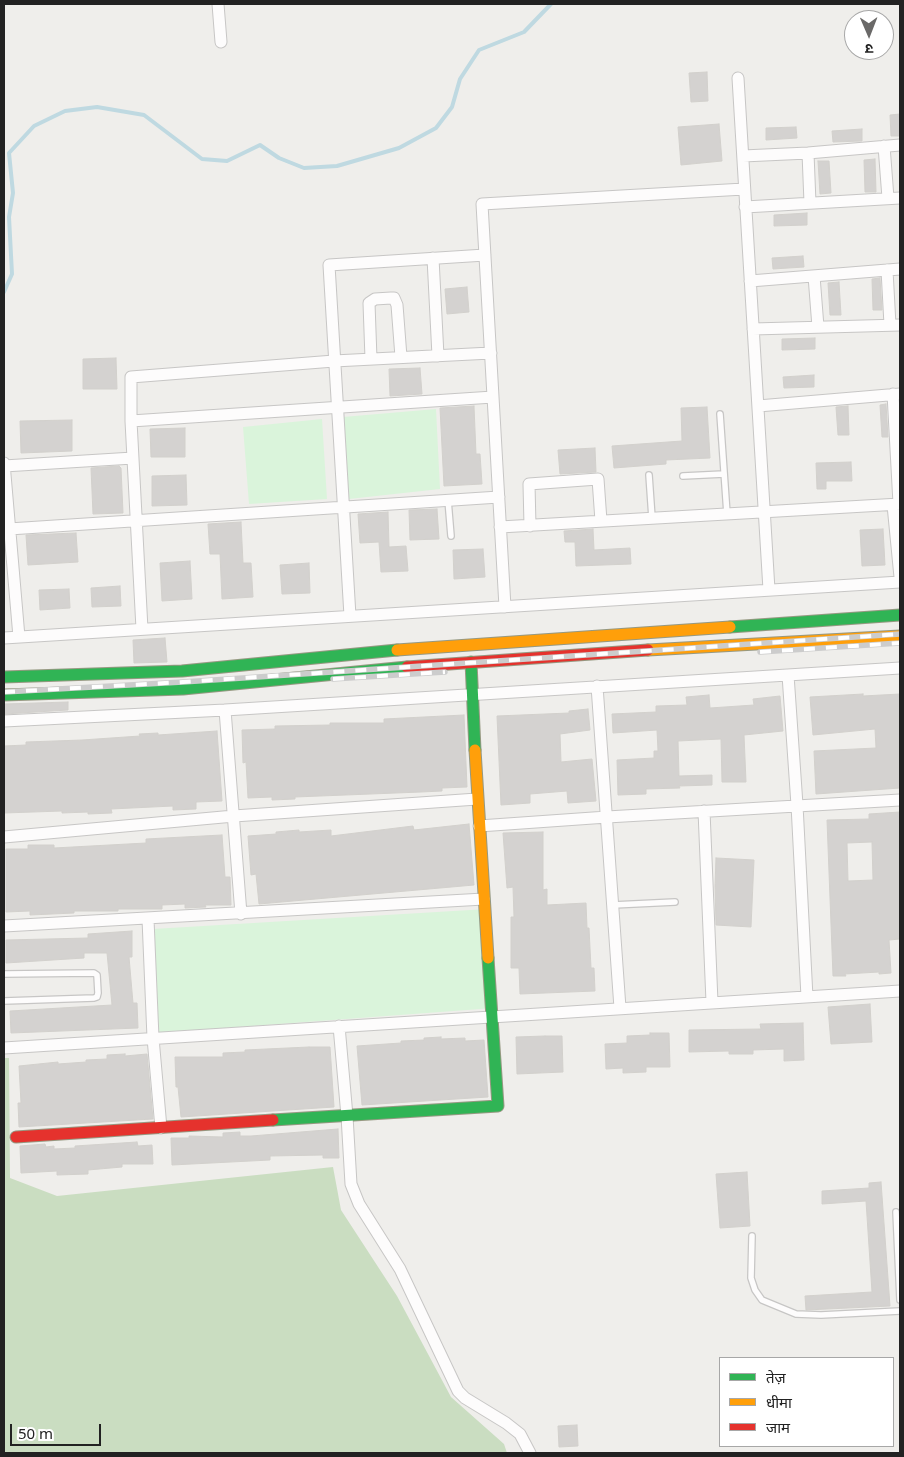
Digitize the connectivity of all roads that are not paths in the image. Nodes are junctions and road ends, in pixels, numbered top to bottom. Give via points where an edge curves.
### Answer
1 (218, 4) edge
2 (222, 42) dead end
3 (738, 78) dead end
4 (900, 145) edge
5 (884, 146) junction
6 (808, 153) junction
7 (742, 156) junction
8 (744, 189) junction
9 (894, 198) edge
10 (810, 203) junction
11 (745, 207) junction
12 (485, 255) junction
13 (433, 258) junction
14 (900, 269) edge
15 (887, 270) junction
16 (814, 276) junction
17 (750, 281) junction
18 (895, 325) edge
19 (818, 327) junction
20 (753, 329) junction
21 (490, 353) junction
22 (438, 356) junction
23 (402, 358) junction
24 (371, 359) junction
25 (334, 361) junction
26 (897, 394) edge
27 (493, 397) junction
28 (758, 406) junction
29 (337, 407) junction
30 (720, 414) dead end
31 (131, 421) junction
32 (133, 458) junction
33 (4, 463) edge
34 (4, 466) edge
35 (724, 474) junction
36 (650, 475) dead end
37 (683, 476) dead end
38 (499, 497) junction
39 (448, 500) junction
40 (897, 504) edge
41 (343, 507) junction
42 (764, 512) junction
43 (728, 514) junction
44 (652, 518) junction
45 (136, 521) junction
46 (601, 521) junction
47 (530, 526) junction
48 (500, 527) junction
49 (10, 530) junction
50 (451, 536) dead end
51 (900, 577) edge
52 (900, 582) edge
53 (769, 590) junction
54 (505, 607) junction
55 (900, 615) edge
56 (350, 616) junction
57 (142, 629) junction
58 (900, 636) edge
59 (19, 637) junction
60 (4, 638) edge
61 (471, 662) junction
62 (900, 668) edge
63 (788, 675) junction
64 (4, 677) edge
65 (597, 686) junction
66 (4, 695) edge
67 (471, 695) junction
68 (225, 710) junction
69 (4, 721) edge
70 (477, 800) junction
71 (900, 800) edge
72 (797, 805) junction
73 (704, 811) junction
74 (234, 816) junction
75 (607, 817) junction
76 (479, 826) junction
77 (4, 837) edge
78 (484, 899) junction
79 (675, 902) dead end
80 (613, 905) junction
81 (241, 914) junction
82 (148, 919) junction
83 (4, 926) edge
84 (4, 974) edge
85 (900, 991) edge
86 (807, 997) junction
87 (4, 1001) edge
88 (712, 1002) junction
89 (620, 1008) junction
90 (492, 1017) junction
91 (339, 1026) junction
92 (153, 1038) junction
93 (4, 1048) edge
94 (347, 1116) junction
95 (161, 1128) junction
96 (16, 1137) dead end
97 (896, 1212) dead end
98 (752, 1236) dead end
99 (900, 1300) edge
100 (900, 1310) edge
101 (530, 1453) edge

1 - 2 street
3 - 7 street
4 - 5 street
5 - 6 street
5 - 9 street
6 - 7 street
6 - 10 street
7 - 8 street
8 - 11 street
8 - 12 street via 482,204
9 - 10 street
10 - 11 street
11 - 17 street
12 - 13 street
12 - 21 street
13 - 22 street
13 - 25 street via 329,265
14 - 15 street
15 - 16 street
15 - 18 street
16 - 17 street
16 - 19 street
17 - 20 street
18 - 19 street
19 - 20 street
20 - 28 street
21 - 22 street
21 - 27 street
22 - 23 street
23 - 24 street
23 - 24 street via 397,305 391,298 369,302
24 - 25 street
25 - 29 street
25 - 31 street via 131,377
26 - 28 street
26 - 40 street
27 - 29 street
27 - 38 street
28 - 42 street
29 - 31 street
29 - 41 street
30 - 35 lane
31 - 32 street
32 - 34 street
32 - 45 street
33 - 34 street
34 - 49 street
35 - 37 lane
35 - 43 lane
36 - 44 lane
38 - 39 street
38 - 48 street
39 - 41 street
39 - 50 lane
40 - 42 street
40 - 51 street
41 - 45 street
41 - 56 street
42 - 43 street
42 - 53 street
43 - 44 street
44 - 46 street
45 - 49 street
45 - 57 street
46 - 47 street
46 - 47 street via 598,479 529,484
47 - 48 street
48 - 54 street
49 - 59 street
52 - 53 street
53 - 54 street
54 - 56 street
55 - 64 main road via 407,649 182,671
56 - 57 street
57 - 59 street
58 - 61 main road
59 - 60 street
61 - 66 main road via 183,689
61 - 67 main road
62 - 63 street
63 - 65 street
63 - 72 street
65 - 67 street
65 - 75 street
67 - 68 street
67 - 70 main road
68 - 69 street
68 - 74 street
70 - 74 street
70 - 76 main road
71 - 72 street
72 - 73 street
72 - 86 street
73 - 75 street
73 - 88 street
74 - 77 street
74 - 81 street
75 - 76 street
75 - 80 street
76 - 78 main road
78 - 81 street
78 - 90 main road
79 - 80 lane
80 - 89 street
81 - 82 street
82 - 83 street
82 - 92 street
84 - 87 lane via 94,973 97,974 98,993 94,998
85 - 86 street
86 - 88 street
88 - 89 street
89 - 90 street
90 - 91 street
90 - 94 main road via 498,1106
91 - 92 street
91 - 94 street
92 - 93 street
92 - 95 street
94 - 95 main road
94 - 101 street via 351,1184 359,1204 413,1293 458,1391 520,1434
95 - 96 main road
97 - 99 lane
98 - 100 lane via 751,1278 762,1300 796,1314

